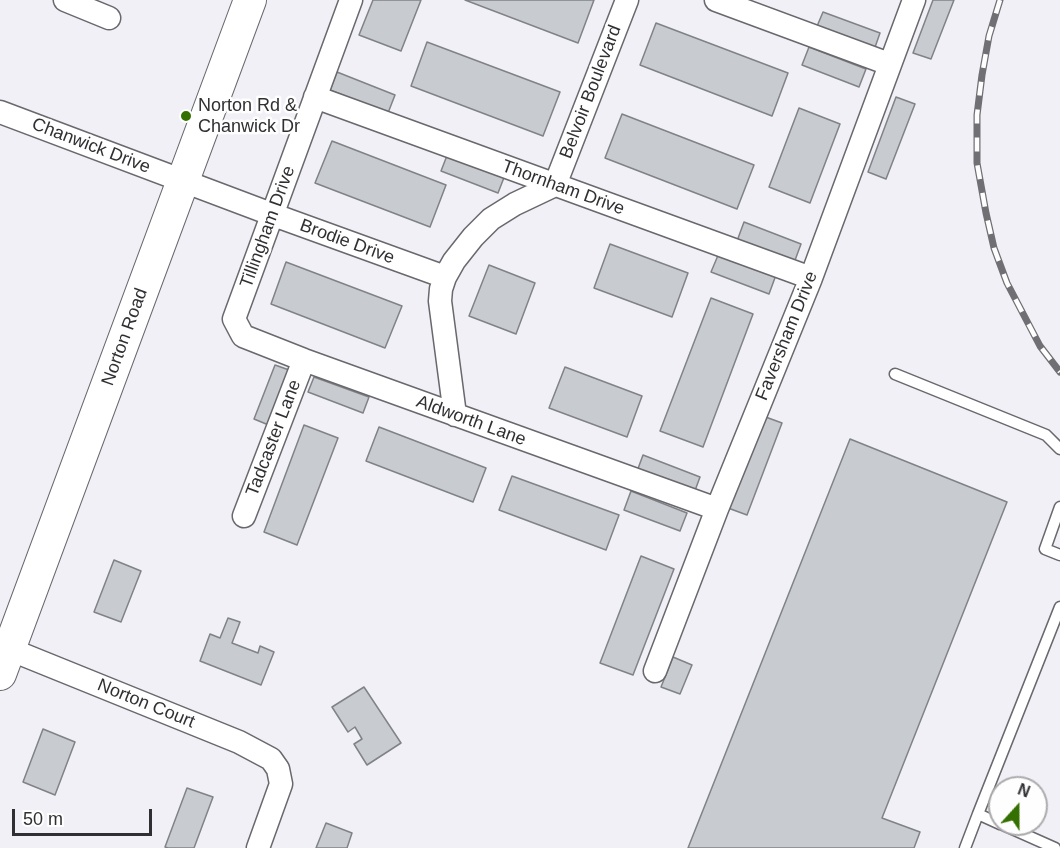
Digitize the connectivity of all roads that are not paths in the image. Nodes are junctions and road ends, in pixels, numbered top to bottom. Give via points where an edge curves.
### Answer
1 (65, 0) edge
2 (250, 0) edge
3 (351, 0) edge
4 (627, 0) edge
5 (716, 0) edge
6 (914, 0) edge
7 (109, 18) dead end
8 (889, 64) junction
9 (315, 97) junction
10 (0, 112) edge
11 (182, 180) junction
12 (555, 185) junction
13 (271, 214) junction
14 (445, 277) junction
15 (811, 278) junction
16 (234, 319) joint
17 (304, 360) junction
18 (895, 374) dead end
19 (455, 415) junction
20 (1060, 449) edge
21 (1060, 507) edge
22 (717, 509) junction
23 (243, 516) dead end
24 (1060, 555) edge
25 (1060, 607) edge
26 (5, 662) edge
27 (655, 671) dead end
28 (978, 814) junction
29 (988, 819) edge
30 (1028, 836) edge
31 (258, 848) edge
32 (965, 848) edge
33 (1055, 848) edge

1 - 7 street
2 - 11 main road, Norton Road
3 - 9 street, Tillingham Drive
4 - 12 street, Belvoir Boulevard
5 - 8 street
6 - 8 street, Faversham Drive
8 - 15 street, Faversham Drive
9 - 12 street, Thornham Drive
9 - 13 street, Tillingham Drive
10 - 11 street, Chanwick Drive
11 - 13 street, Brodie Drive
11 - 26 main road, Norton Road
12 - 14 street via 491,219
12 - 15 street, Thornham Drive
13 - 14 street, Brodie Drive
13 - 16 street, Tillingham Drive
14 - 19 street via 440,301
15 - 22 street, Faversham Drive
16 - 17 street, Aldworth Lane via 243,336
17 - 19 street, Aldworth Lane
17 - 23 street, Tadcaster Lane
18 - 20 lane via 1046,435
19 - 22 street, Aldworth Lane
21 - 24 lane via 1045,549
22 - 27 street, Faversham Drive
25 - 28 lane
26 - 31 street, Norton Court via 239,742 271,759 281,784
28 - 29 lane
28 - 32 lane
30 - 33 lane

